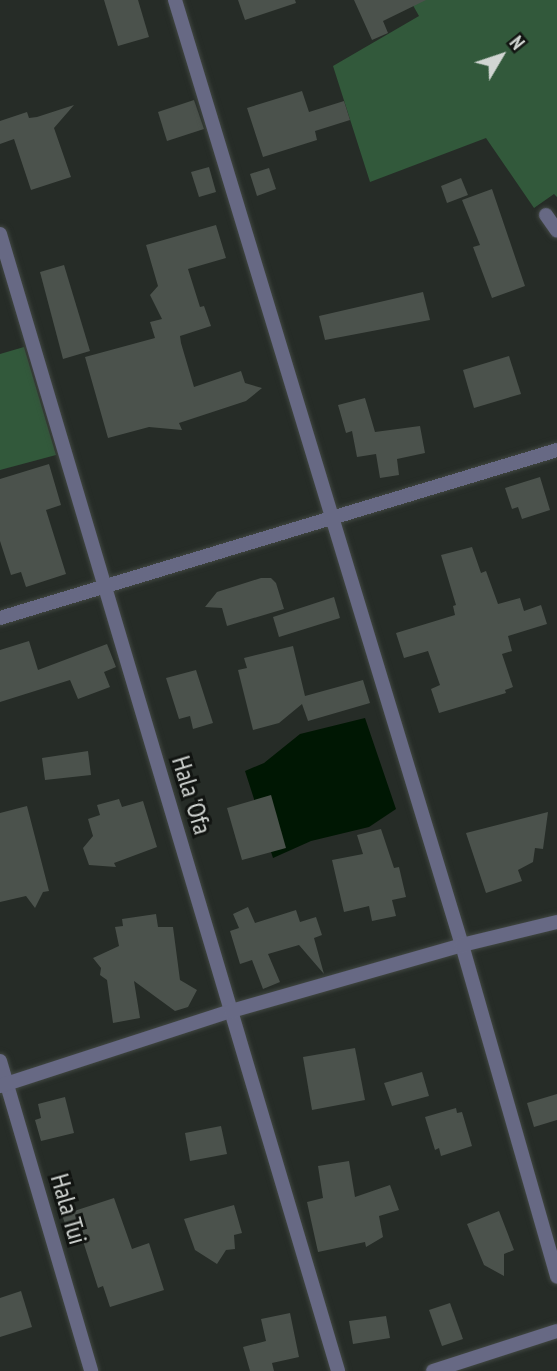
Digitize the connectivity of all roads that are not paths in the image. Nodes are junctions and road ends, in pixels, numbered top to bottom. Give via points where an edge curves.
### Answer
1 (175, 0) edge
2 (546, 215) dead end
3 (557, 231) edge
4 (0, 234) edge
5 (557, 450) edge
6 (331, 516) junction
7 (104, 586) junction
8 (0, 618) edge
9 (557, 922) edge
10 (462, 945) junction
11 (231, 1011) junction
12 (0, 1061) edge
13 (4, 1085) edge
14 (557, 1277) edge
15 (557, 1331) edge
16 (91, 1371) edge
17 (338, 1371) edge
18 (433, 1371) edge

1 - 6 street
2 - 3 street
4 - 7 street, Hala 'Ofa
5 - 6 street
6 - 7 street
6 - 10 street
7 - 8 street
7 - 11 street, Hala 'Ofa
9 - 10 street
10 - 11 street
10 - 14 street
11 - 13 street
11 - 17 street, Hala 'Ofa
12 - 13 street, Hala Tui
13 - 16 street, Hala Tui
15 - 18 street

